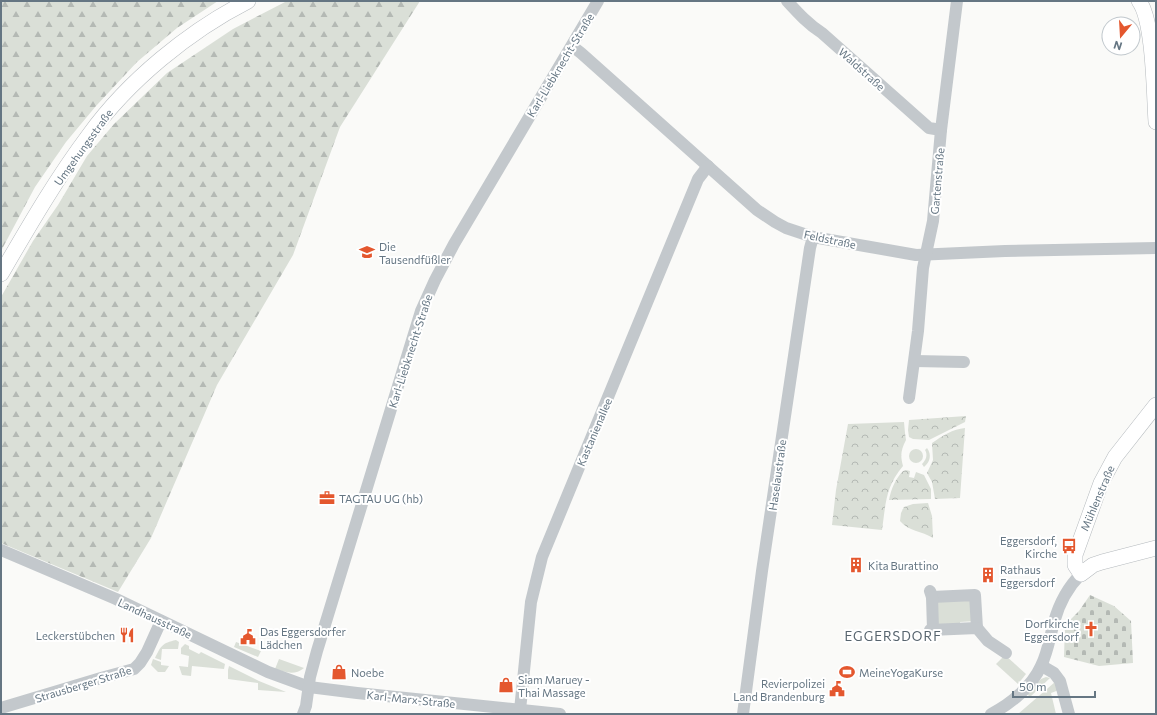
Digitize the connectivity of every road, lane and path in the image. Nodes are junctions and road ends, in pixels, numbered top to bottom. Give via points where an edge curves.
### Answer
1 (248, 1) edge
2 (598, 1) edge
3 (787, 1) edge
4 (957, 1) edge
5 (1139, 1) edge
6 (572, 46) junction
7 (1156, 122) edge
8 (941, 130) junction
9 (708, 166) junction
10 (813, 237) junction
11 (1156, 248) edge
12 (926, 254) junction
13 (1, 274) edge
14 (915, 360) junction
15 (964, 362) dead end
16 (909, 398) dead end
17 (1155, 409) edge
18 (1156, 548) edge
19 (1, 550) edge
20 (1081, 574) junction
21 (161, 621) junction
22 (977, 628) junction
23 (1006, 653) dead end
24 (1042, 666) junction
25 (309, 686) junction
26 (1, 708) edge
27 (520, 710) junction
28 (496, 711) edge
29 (303, 714) edge
30 (560, 714) edge
31 (744, 714) edge
32 (991, 714) edge
33 (1069, 714) edge

1 - 13 main road, Umgehungsstraße via 176,47 114,104 65,168
2 - 6 street, Karl-Liebknecht-Straße
3 - 8 street, Waldstraße via 803,19 827,37 929,128
4 - 8 street, Gartenstraße
5 - 7 main road via 1146,16 1152,53
6 - 9 street, Feldstraße
6 - 25 street, Karl-Liebknecht-Straße via 454,244 427,296 317,651
8 - 12 street, Gartenstraße via 933,221
9 - 10 street, Feldstraße via 775,222
9 - 27 street, Kastanienallee via 698,179 542,557 531,602
10 - 12 street, Feldstraße via 893,252
10 - 31 street, Haselaustraße via 762,571
11 - 12 street, Feldstraße
12 - 14 street, Gartenstraße
14 - 15 street
14 - 16 street, Gartenstraße
17 - 20 main road, Mühlenstraße via 1115,457 1101,483 1075,555 1075,565
18 - 20 main road via 1093,565
19 - 21 street, Landhausstraße
20 - 24 street via 1068,589 1059,607
21 - 25 street, Landhausstraße via 268,672
21 - 26 street, Strausberger Straße via 147,652 134,669
22 - 22 street via 978,593 931,594 931,630
22 - 23 street via 988,641
24 - 32 street via 1022,691
24 - 33 street via 1054,673 1060,681
25 - 28 street, Karl-Marx-Straße
25 - 29 street, Karl-Liebknecht-Straße
27 - 28 street, Karl-Marx-Straße
27 - 30 street, Karl-Marx-Straße

